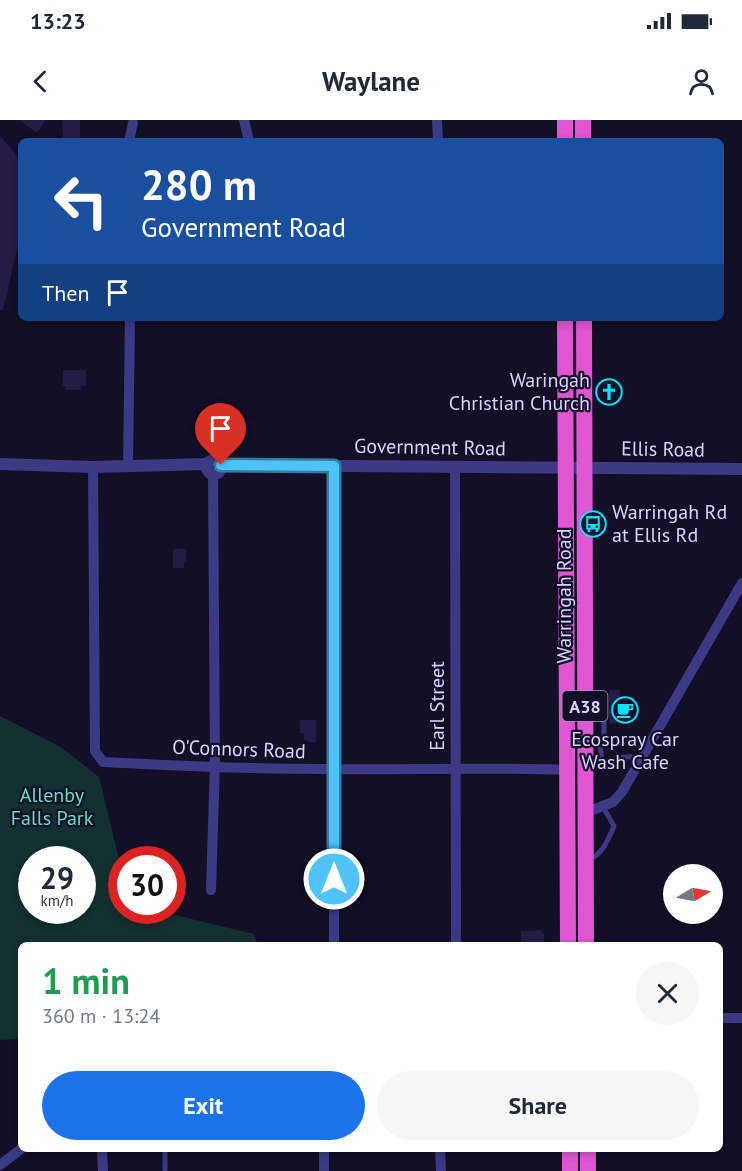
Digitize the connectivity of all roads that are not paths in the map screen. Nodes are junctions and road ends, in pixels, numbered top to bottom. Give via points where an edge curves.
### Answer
1 (244, 120) edge
2 (437, 120) edge
3 (565, 120) edge
4 (583, 120) edge
5 (133, 123) dead end
6 (130, 138) edge
7 (248, 138) edge
8 (438, 138) edge
9 (565, 138) edge
10 (583, 138) edge
11 (130, 321) edge
12 (566, 321) edge
13 (584, 321) edge
14 (0, 464) edge
15 (128, 466) junction
16 (334, 466) junction
17 (93, 467) junction
18 (455, 467) junction
19 (214, 468) junction
20 (566, 468) junction
21 (585, 468) junction
22 (742, 469) edge
23 (742, 584) edge
24 (585, 702) junction
25 (604, 734) junction
26 (585, 735) junction
27 (641, 760) junction
28 (214, 768) junction
29 (455, 768) junction
30 (335, 769) junction
31 (567, 770) junction
32 (602, 806) junction
33 (585, 813) junction
34 (585, 860) junction
35 (211, 890) dead end
36 (334, 942) edge
37 (456, 942) edge
38 (568, 942) edge
39 (586, 942) edge
40 (723, 1018) edge
41 (742, 1018) edge
42 (18, 1151) edge
43 (102, 1152) edge
44 (165, 1152) edge
45 (324, 1152) edge
46 (441, 1152) edge
47 (570, 1152) edge
48 (588, 1152) edge
49 (0, 1165) edge
50 (103, 1171) edge
51 (165, 1171) edge
52 (324, 1171) edge
53 (441, 1171) edge
54 (570, 1171) edge
55 (588, 1171) edge

1 - 7 street
2 - 8 street
3 - 9 highway
4 - 10 highway
5 - 6 street
11 - 15 street
12 - 20 highway, Warringah Road / A38
13 - 21 highway, Warringah Road / A38
14 - 17 street, Government Road
15 - 17 street, Government Road
15 - 19 street, Government Road
16 - 18 street, Government Road
16 - 19 street, Government Road
16 - 30 street
17 - 28 street, O'Connors Road via 95,751 104,762
18 - 20 street, Government Road
18 - 29 street, Earl Street
19 - 28 street
20 - 21 street, Government Road
20 - 31 highway, Warringah Road / A38
21 - 22 street, Ellis Road
21 - 24 highway, Warringah Road / A38
23 - 27 street
24 - 25 lane via 604,702
24 - 26 highway, Warringah Road / A38
25 - 26 lane
25 - 27 lane via 600,745 602,761 616,761 623,756
26 - 33 highway, Warringah Road / A38
27 - 32 street via 622,792 613,802
28 - 30 street, O'Connors Road
28 - 35 street
29 - 30 street, O'Connors Road
29 - 31 street, O'Connors Road
29 - 37 street, Earl Street
30 - 36 street
31 - 38 highway, Warringah Road / A38
32 - 33 street
32 - 34 lane via 614,826 606,845 594,858
33 - 34 highway, Warringah Road / A38
34 - 39 highway, Warringah Road / A38
40 - 41 street
42 - 49 street
43 - 50 street
44 - 51 lane
45 - 52 street
46 - 53 street
47 - 54 highway
48 - 55 highway

